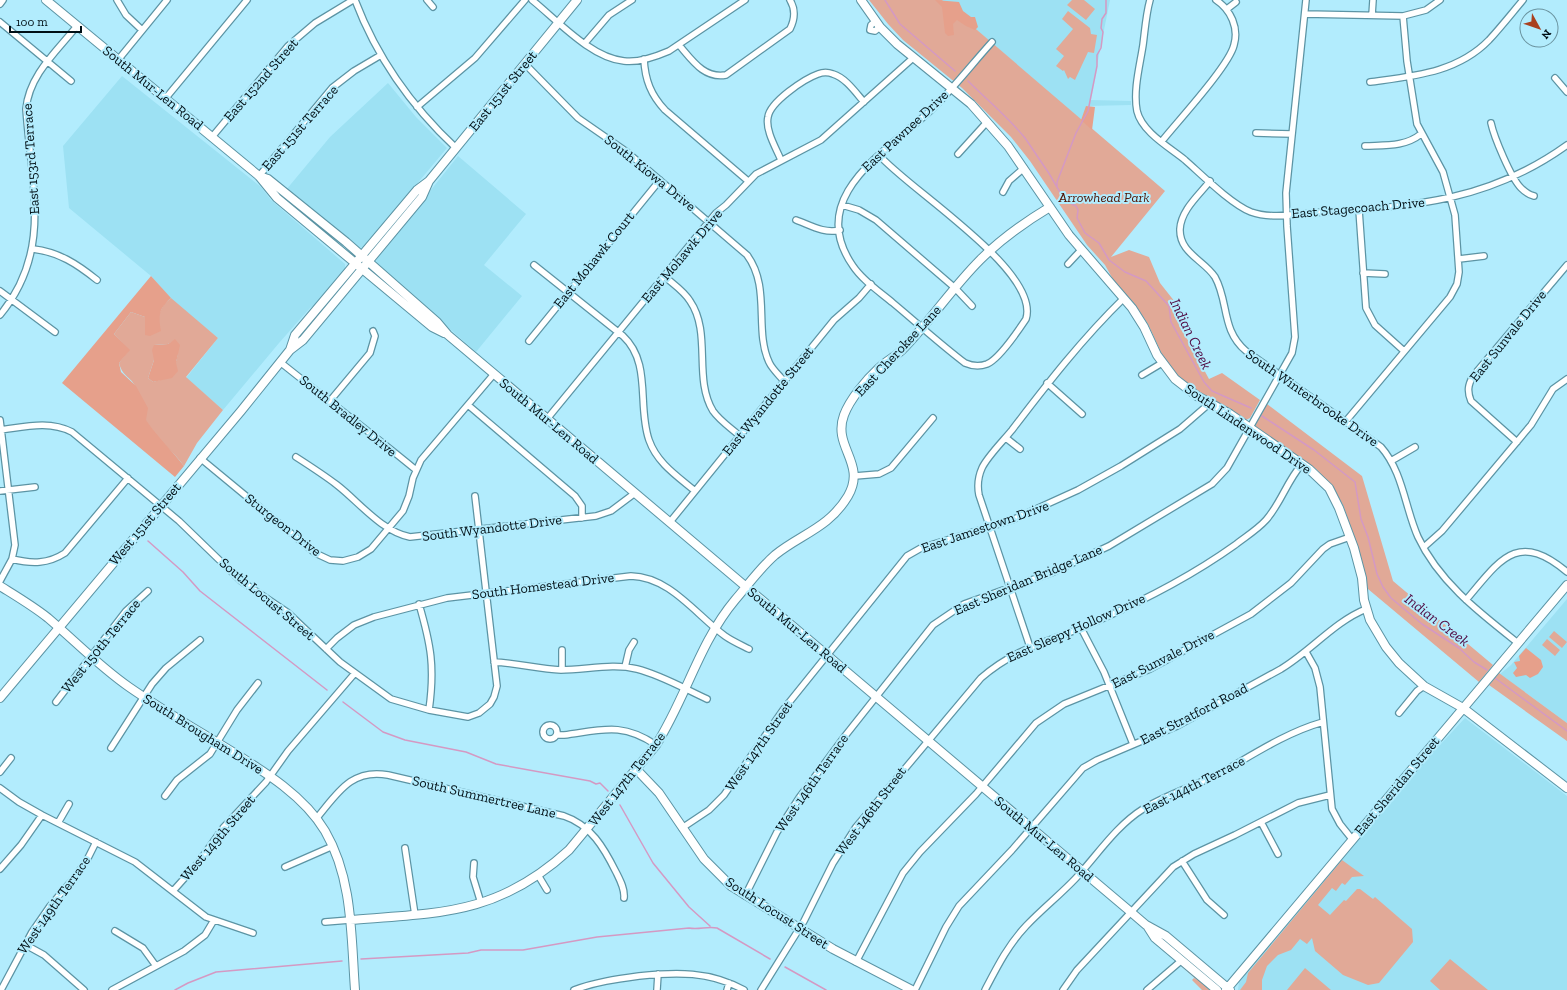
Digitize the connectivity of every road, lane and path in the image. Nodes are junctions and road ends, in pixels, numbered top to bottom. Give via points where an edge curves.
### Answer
1 (3, 0) edge
2 (46, 0) edge
3 (117, 0) edge
4 (167, 0) edge
5 (247, 0) edge
6 (354, 0) edge
7 (427, 0) edge
8 (525, 0) edge
9 (532, 0) edge
10 (577, 0) edge
11 (632, 0) edge
12 (745, 0) edge
13 (790, 0) edge
14 (861, 0) edge
15 (1150, 0) edge
16 (1216, 0) edge
17 (1306, 0) edge
18 (1373, 0) edge
19 (1440, 0) edge
20 (1523, 0) edge
21 (1236, 2) dead end
22 (0, 4) edge
23 (433, 7) dead end
24 (1227, 10) junction
25 (1305, 14) junction
26 (1372, 15) junction
27 (1403, 16) junction
28 (0, 22) edge
29 (559, 22) junction
30 (78, 26) junction
31 (142, 30) junction
32 (992, 42) dead end
33 (585, 43) junction
34 (679, 45) junction
35 (381, 55) junction
36 (913, 58) junction
37 (644, 59) junction
38 (118, 60) junction
39 (48, 62) junction
40 (524, 64) junction
41 (1409, 77) junction
42 (1555, 78) dead end
43 (71, 81) dead end
44 (1370, 82) dead end
45 (952, 88) junction
46 (1567, 92) edge
47 (165, 99) junction
48 (864, 102) junction
49 (417, 107) junction
50 (987, 122) junction
51 (1491, 123) dead end
52 (1256, 133) dead end
53 (1292, 134) junction
54 (1421, 134) junction
55 (212, 137) junction
56 (1162, 141) junction
57 (1567, 145) edge
58 (1365, 146) dead end
59 (456, 148) junction
60 (958, 154) dead end
61 (879, 155) junction
62 (781, 160) junction
63 (1024, 168) junction
64 (259, 176) junction
65 (1514, 176) junction
66 (660, 180) junction
67 (748, 181) junction
68 (1210, 181) junction
69 (1003, 192) dead end
70 (1534, 196) dead end
71 (1451, 198) junction
72 (842, 205) junction
73 (1050, 207) junction
74 (291, 209) junction
75 (1359, 210) junction
76 (1286, 214) junction
77 (796, 220) dead end
78 (708, 221) junction
79 (322, 222) junction
80 (840, 230) junction
81 (32, 249) junction
82 (1081, 250) junction
83 (989, 251) junction
84 (1484, 256) dead end
85 (1459, 259) junction
86 (362, 263) junction
87 (1068, 264) dead end
88 (534, 265) dead end
89 (1567, 265) edge
90 (1363, 273) junction
91 (1385, 274) dead end
92 (664, 276) junction
93 (97, 280) dead end
94 (871, 284) junction
95 (955, 288) junction
96 (0, 291) edge
97 (568, 291) junction
98 (1124, 298) junction
99 (12, 300) junction
100 (972, 306) dead end
101 (0, 315) edge
102 (922, 327) junction
103 (373, 331) dead end
104 (55, 332) dead end
105 (618, 332) junction
106 (529, 341) dead end
107 (1404, 351) junction
108 (280, 362) junction
109 (1162, 363) junction
110 (494, 374) junction
111 (1279, 374) junction
112 (1142, 375) dead end
113 (1567, 379) edge
114 (784, 381) junction
115 (1047, 383) junction
116 (329, 402) junction
117 (1210, 403) junction
118 (468, 405) junction
119 (1082, 414) dead end
120 (934, 418) dead end
121 (547, 419) junction
122 (0, 420) edge
123 (1346, 421) junction
124 (1248, 427) junction
125 (1, 430) edge
126 (740, 436) junction
127 (1006, 438) junction
128 (1518, 442) junction
129 (1415, 447) dead end
130 (1020, 449) dead end
131 (296, 457) dead end
132 (200, 458) junction
133 (1391, 461) junction
134 (1302, 464) junction
135 (416, 470) junction
136 (855, 476) junction
137 (128, 478) junction
138 (35, 487) dead end
139 (9, 490) junction
140 (0, 491) edge
141 (695, 491) junction
142 (635, 493) junction
143 (474, 496) dead end
144 (161, 505) junction
145 (582, 518) junction
146 (670, 522) junction
147 (390, 528) junction
148 (990, 528) junction
149 (479, 530) junction
150 (1350, 537) junction
151 (1424, 547) junction
152 (12, 559) junction
153 (1567, 572) edge
154 (0, 581) edge
155 (1567, 585) edge
156 (0, 586) edge
157 (746, 588) junction
158 (1010, 588) junction
159 (148, 591) dead end
160 (486, 592) junction
161 (1466, 600) junction
162 (419, 604) junction
163 (1366, 609) junction
164 (59, 628) junction
165 (715, 628) junction
166 (1081, 628) junction
167 (200, 640) dead end
168 (634, 642) dead end
169 (1518, 643) junction
170 (1030, 647) junction
171 (326, 649) junction
172 (562, 650) dead end
173 (749, 650) dead end
174 (1306, 652) junction
175 (91, 655) junction
176 (827, 655) junction
177 (494, 662) junction
178 (625, 668) junction
179 (562, 670) junction
180 (355, 673) junction
181 (258, 683) dead end
182 (1424, 686) junction
183 (1110, 687) junction
184 (684, 689) junction
185 (143, 696) junction
186 (876, 697) junction
187 (0, 698) edge
188 (707, 699) dead end
189 (56, 702) dead end
190 (1463, 708) junction
191 (429, 710) junction
192 (1399, 713) dead end
193 (1323, 722) junction
194 (557, 735) dead end
195 (927, 740) junction
196 (217, 742) junction
197 (1133, 744) junction
198 (656, 745) junction
199 (111, 748) dead end
200 (11, 758) dead end
201 (637, 770) junction
202 (0, 772) edge
203 (270, 776) junction
204 (982, 786) junction
205 (0, 788) edge
206 (1567, 788) edge
207 (1330, 795) junction
208 (165, 796) dead end
209 (68, 804) dead end
210 (42, 815) junction
211 (316, 819) junction
212 (1261, 822) junction
213 (58, 823) junction
214 (682, 828) junction
215 (1032, 828) junction
216 (587, 830) junction
217 (1352, 839) junction
218 (96, 842) junction
219 (333, 846) junction
220 (405, 848) dead end
221 (1278, 854) dead end
222 (1182, 861) junction
223 (474, 863) dead end
224 (285, 867) dead end
225 (0, 869) edge
226 (1082, 871) junction
227 (538, 875) junction
228 (548, 890) dead end
229 (173, 891) junction
230 (745, 896) junction
231 (624, 898) dead end
232 (481, 903) junction
233 (1132, 913) junction
234 (415, 915) junction
235 (1224, 915) dead end
236 (214, 920) junction
237 (350, 920) junction
238 (325, 922) dead end
239 (1146, 925) junction
240 (799, 929) junction
241 (115, 930) dead end
242 (253, 933) dead end
243 (24, 944) junction
244 (1182, 960) junction
245 (856, 962) junction
246 (156, 966) junction
247 (658, 974) junction
248 (729, 983) junction
249 (1228, 989) edge
250 (1, 990) edge
251 (84, 990) edge
252 (112, 990) edge
253 (355, 990) edge
254 (574, 990) edge
255 (657, 990) edge
256 (727, 990) edge
257 (744, 990) edge
258 (761, 990) edge
259 (912, 990) edge
260 (915, 990) edge
261 (985, 990) edge
262 (1063, 990) edge
263 (1146, 990) edge
264 (1217, 990) edge

1 - 22 street
2 - 30 street, South Mur-Len Road
3 - 31 street via 126,15
4 - 31 street
5 - 47 street
6 - 35 street
6 - 55 street, East 152nd Street via 315,22 288,46
7 - 23 street
8 - 49 street via 475,58
9 - 29 street
10 - 29 street, East 151st Street
11 - 33 street via 609,15
12 - 34 street
13 - 34 street via 795,16 790,29 726,74 715,76 702,71
14 - 36 street, South Lindenwood Drive via 878,24
15 - 56 street, East Stagecoach Drive via 1136,101 1141,120
16 - 24 street
17 - 25 street, East Sheridan Bridge Lane
18 - 26 street
19 - 27 street via 1426,10
20 - 41 street via 1489,40 1467,58 1441,70
21 - 24 street
24 - 56 street via 1236,36 1234,47 1212,80
25 - 26 street
25 - 53 street, East Sheridan Bridge Lane
26 - 27 street
27 - 41 street
28 - 39 street
29 - 33 street
29 - 40 street, East 151st Street
30 - 38 street, South Mur-Len Road
30 - 39 street, East 153rd Terrace
31 - 38 street
32 - 45 street, East Pawnee Drive
33 - 37 street via 597,52 616,60
34 - 37 street via 655,57
35 - 49 street via 401,88
35 - 64 street, East 151st Terrace via 332,88
36 - 45 street, South Lindenwood Drive
36 - 48 street, East Mohawk Drive
37 - 67 street via 645,74 658,102
38 - 47 street, South Mur-Len Road
39 - 43 street
39 - 81 street, East 153rd Terrace via 31,85 26,108 35,212
40 - 59 street, East 151st Street
40 - 66 street, South Kiowa Drive via 578,118 627,152
41 - 44 street
41 - 54 street via 1414,113
42 - 46 street
45 - 50 street, South Lindenwood Drive
45 - 61 street, East Pawnee Drive via 931,110
47 - 55 street, South Mur-Len Road
48 - 62 street, East Mohawk Drive via 821,140
48 - 62 street via 840,77 828,73 819,74 788,93 773,105 768,116 769,129
49 - 59 street
50 - 60 street
50 - 63 street, South Lindenwood Drive
51 - 65 street via 1494,135
52 - 53 street
53 - 76 street, East Sheridan Bridge Lane
54 - 58 street via 1406,143
54 - 71 street via 1443,172
55 - 64 street, South Mur-Len Road
56 - 68 street, East Stagecoach Drive
57 - 65 street, East Stagecoach Drive
59 - 86 street, East 151st Street via 429,181 422,197
61 - 72 street, East Pawnee Drive via 852,182
61 - 83 street, East Pawnee Drive via 901,177 960,223
62 - 67 street, East Mohawk Drive via 763,169
63 - 69 street
63 - 73 street, South Lindenwood Drive
64 - 74 street, South Mur-Len Road via 277,198
64 - 79 street, South Mur-Len Road via 268,178
65 - 70 street via 1521,188
65 - 71 street, East Stagecoach Drive
66 - 78 street, South Kiowa Drive
66 - 97 street, East Mohawk Court
67 - 78 street, East Mohawk Drive
68 - 76 street, East Stagecoach Drive via 1248,210 1261,215
68 - 111 street, South Winterbrooke Drive via 1183,217 1181,239 1187,250 1214,276 1234,340 1246,352
71 - 75 street, East Stagecoach Drive via 1417,205
71 - 85 street
72 - 80 street, East Pawnee Drive
72 - 95 street via 859,210 876,220
73 - 82 street, South Lindenwood Drive
73 - 83 street, East Cherokee Lane via 1014,230
74 - 79 street via 296,207 310,218
74 - 86 street, South Mur-Len Road
75 - 76 street, East Stagecoach Drive
75 - 90 street
76 - 111 street, East Sheridan Bridge Lane via 1295,337 1292,353
77 - 80 street via 830,232
78 - 92 street, East Mohawk Drive
78 - 114 street, South Kiowa Drive via 744,250 754,266 759,282 766,355
79 - 86 street, South Mur-Len Road
80 - 94 street, East Pawnee Drive via 850,261
81 - 93 street via 62,256
81 - 99 street, East 153rd Terrace via 23,279
82 - 87 street
82 - 98 street, South Lindenwood Drive
83 - 95 street, East Cherokee Lane
83 - 102 street, East Pawnee Drive via 1015,282 1028,306 1026,319 995,358 980,366 965,363
84 - 85 street
85 - 107 street via 1455,288
86 - 108 street, West 151st Street via 303,340
86 - 110 street, South Mur-Len Road via 437,322 448,335
88 - 97 street
89 - 128 street, East Sunvale Drive via 1469,383 1471,401
90 - 91 street
90 - 107 street via 1368,314
92 - 105 street, East Mohawk Drive
92 - 126 street via 686,295 700,324 708,400 716,415
94 - 102 street, East Pawnee Drive
94 - 114 street, East Wyandotte Street via 834,320
95 - 100 street
95 - 102 street, East Cherokee Lane
96 - 99 street
97 - 105 street
97 - 106 street, East Mohawk Court
98 - 109 street, South Lindenwood Drive via 1144,327
98 - 115 street
99 - 101 street, East 153rd Terrace
99 - 104 street
102 - 136 street, East Cherokee Lane via 903,349 871,377 844,414 842,434
103 - 116 street via 375,336 370,353
105 - 121 street, East Mohawk Drive
105 - 141 street via 632,346 638,359 646,429 653,450 666,467
107 - 123 street
108 - 116 street, South Bradley Drive
108 - 132 street, West 151st Street
109 - 112 street
109 - 117 street, South Lindenwood Drive via 1175,379
110 - 118 street
110 - 121 street, South Mur-Len Road
111 - 123 street, South Winterbrooke Drive
111 - 124 street, East Sheridan Bridge Lane
113 - 128 street via 1548,396
114 - 126 street, East Wyandotte Street
115 - 119 street
115 - 127 street
116 - 135 street, South Bradley Drive via 362,425
117 - 124 street, South Lindenwood Drive
117 - 148 street, East Jamestown Drive via 1180,429 1107,475 1052,503
118 - 135 street via 427,453
118 - 145 street via 575,496 582,506
120 - 136 street via 890,468 879,474
121 - 142 street, South Mur-Len Road
122 - 125 street
123 - 133 street, South Winterbrooke Drive via 1377,443
124 - 134 street, South Lindenwood Drive
124 - 158 street, East Sheridan Bridge Lane via 1227,468 1212,484 1109,546 1051,573
125 - 137 street, South Locust Street via 46,424 66,428
125 - 139 street
126 - 141 street, East Wyandotte Street
127 - 130 street
127 - 148 street via 986,461 978,477 978,495
128 - 151 street via 1442,531
129 - 133 street
131 - 147 street, South Wyandotte Drive
132 - 144 street, West 151st Street
132 - 147 street, Sturgeon Drive via 324,558 343,561 358,557 371,549
133 - 151 street, South Winterbrooke Drive
134 - 150 street, South Lindenwood Drive via 1329,488
134 - 166 street, East Sleepy Hollow Drive via 1294,473 1272,512 1252,532 1185,576 1114,614
135 - 147 street via 407,503
136 - 157 street via 848,496 830,518 775,556
137 - 144 street, South Locust Street
137 - 152 street via 65,553 39,563
138 - 139 street
139 - 140 street
139 - 152 street via 15,545
141 - 146 street, East Wyandotte Street
142 - 145 street, South Wyandotte Drive via 611,511
142 - 146 street, South Mur-Len Road
143 - 149 street
144 - 164 street, West 151st Street
144 - 171 street, South Locust Street via 229,571 287,612
145 - 149 street, South Wyandotte Drive
146 - 157 street, South Mur-Len Road
147 - 149 street, South Wyandotte Drive via 405,536 419,537
148 - 158 street
148 - 176 street, East Jamestown Drive via 921,548 907,556
149 - 160 street, South Locust Street
150 - 163 street, South Lindenwood Drive via 1362,578
150 - 183 street, East Sunvale Drive via 1323,549 1291,583 1251,614 1175,656
151 - 161 street, South Winterbrooke Drive via 1446,580
152 - 154 street
153 - 161 street via 1541,554 1532,551 1518,552 1496,565
155 - 169 street, East Sheridan Street
156 - 164 street, South Brougham Drive
157 - 165 street, West 147th Terrace
157 - 176 street, South Mur-Len Road
158 - 170 street
158 - 186 street, East Sheridan Bridge Lane via 964,604 943,617 924,636
159 - 175 street, West 150th Terrace via 131,606
160 - 162 street, South Homestead Drive
160 - 165 street, South Homestead Drive via 640,576 664,585
160 - 177 street, South Locust Street
161 - 169 street, South Winterbrooke Drive
162 - 171 street, South Homestead Drive via 354,625
162 - 191 street via 433,662
163 - 174 street, East Stratford Road via 1346,620
163 - 182 street, South Lindenwood Drive via 1376,632 1398,663
164 - 175 street, South Brougham Drive
164 - 187 street, West 151st Street
165 - 173 street, South Homestead Drive
165 - 184 street, West 147th Terrace
166 - 170 street, East Sleepy Hollow Drive
166 - 183 street
167 - 185 street via 166,668
168 - 178 street via 629,650
169 - 190 street, East Sheridan Street
170 - 195 street, East Sleepy Hollow Drive via 1007,658 981,678
171 - 180 street, South Locust Street
172 - 179 street
174 - 193 street via 1318,677
174 - 197 street, East Stratford Road via 1190,719
175 - 185 street, South Brougham Drive via 114,676
175 - 189 street, West 150th Terrace
176 - 186 street, South Mur-Len Road
176 - 214 street, West 147th Street via 764,735 724,795 709,810
177 - 179 street
177 - 191 street, South Locust Street via 496,691 485,710 468,717
178 - 179 street via 613,666
178 - 184 street via 647,673
180 - 191 street, South Locust Street via 391,699
180 - 203 street, West 149th Street via 288,751
181 - 196 street
182 - 190 street, South Lindenwood Drive
182 - 192 street
183 - 197 street
183 - 204 street, East Sunvale Drive via 1064,704 1046,715 1030,729
184 - 188 street
184 - 198 street, West 147th Terrace
185 - 196 street, South Brougham Drive
185 - 199 street
186 - 195 street, South Mur-Len Road
186 - 230 street, West 146th Terrace via 798,798 777,832
190 - 206 street, South Lindenwood Drive
190 - 217 street, East Sheridan Street
193 - 207 street
193 - 226 street, East 144th Terrace via 1296,731 1220,773 1144,809 1120,828
194 - 198 street via 625,730 640,735
195 - 204 street, South Mur-Len Road
195 - 240 street, West 146th Street via 852,833 833,863
196 - 203 street, South Brougham Drive
196 - 208 street via 210,754 177,780
197 - 215 street, East Stratford Road via 1083,768
198 - 201 street, West 147th Terrace
200 - 202 street
201 - 214 street, South Locust Street via 659,793
201 - 216 street, West 147th Terrace
203 - 211 street, South Brougham Drive via 297,798
203 - 229 street, West 149th Street via 223,828 198,863
204 - 215 street, South Mur-Len Road
204 - 245 street, East Sunvale Drive via 903,873
205 - 210 street
207 - 212 street via 1298,803
207 - 217 street via 1337,820
209 - 213 street
210 - 213 street
210 - 225 street
211 - 216 street, South Summertree Lane via 341,789 353,779 379,773 564,816
211 - 219 street, South Brougham Drive
212 - 221 street
212 - 222 street
213 - 218 street
214 - 230 street, South Locust Street via 715,872
215 - 226 street, South Mur-Len Road
215 - 260 street, East Stratford Road via 959,906
216 - 227 street, West 147th Terrace via 569,850
216 - 231 street, South Summertree Lane via 602,846 620,881
217 - 249 street, East Sheridan Street
218 - 229 street via 135,862
218 - 243 street, West 149th Terrace via 87,860
219 - 224 street
219 - 237 street, South Brougham Drive via 344,874
220 - 234 street
222 - 233 street via 1160,879
222 - 235 street via 1207,900
223 - 232 street via 473,877
226 - 233 street, South Mur-Len Road
226 - 261 street, East 144th Terrace via 1016,938 1001,959
227 - 228 street
227 - 232 street, West 147th Terrace via 512,891
229 - 236 street via 192,908
230 - 240 street, South Locust Street
232 - 234 street, West 147th Terrace via 459,910
233 - 239 street, South Mur-Len Road
233 - 262 street via 1077,970
234 - 237 street, West 147th Terrace
236 - 242 street
236 - 246 street via 198,942
237 - 238 street
237 - 253 street, South Brougham Drive
239 - 244 street, South Mur-Len Road via 1156,938
239 - 249 street, South Mur-Len Road via 1166,936
240 - 245 street, South Locust Street
240 - 258 street, West 146th Street
241 - 246 street via 143,948
243 - 250 street, West 149th Terrace
243 - 251 street via 44,955
244 - 263 street
244 - 264 street, South Mur-Len Road
245 - 259 street, South Locust Street
246 - 252 street
247 - 248 street via 696,974
247 - 254 street via 603,981
247 - 255 street
248 - 256 street
248 - 257 street

